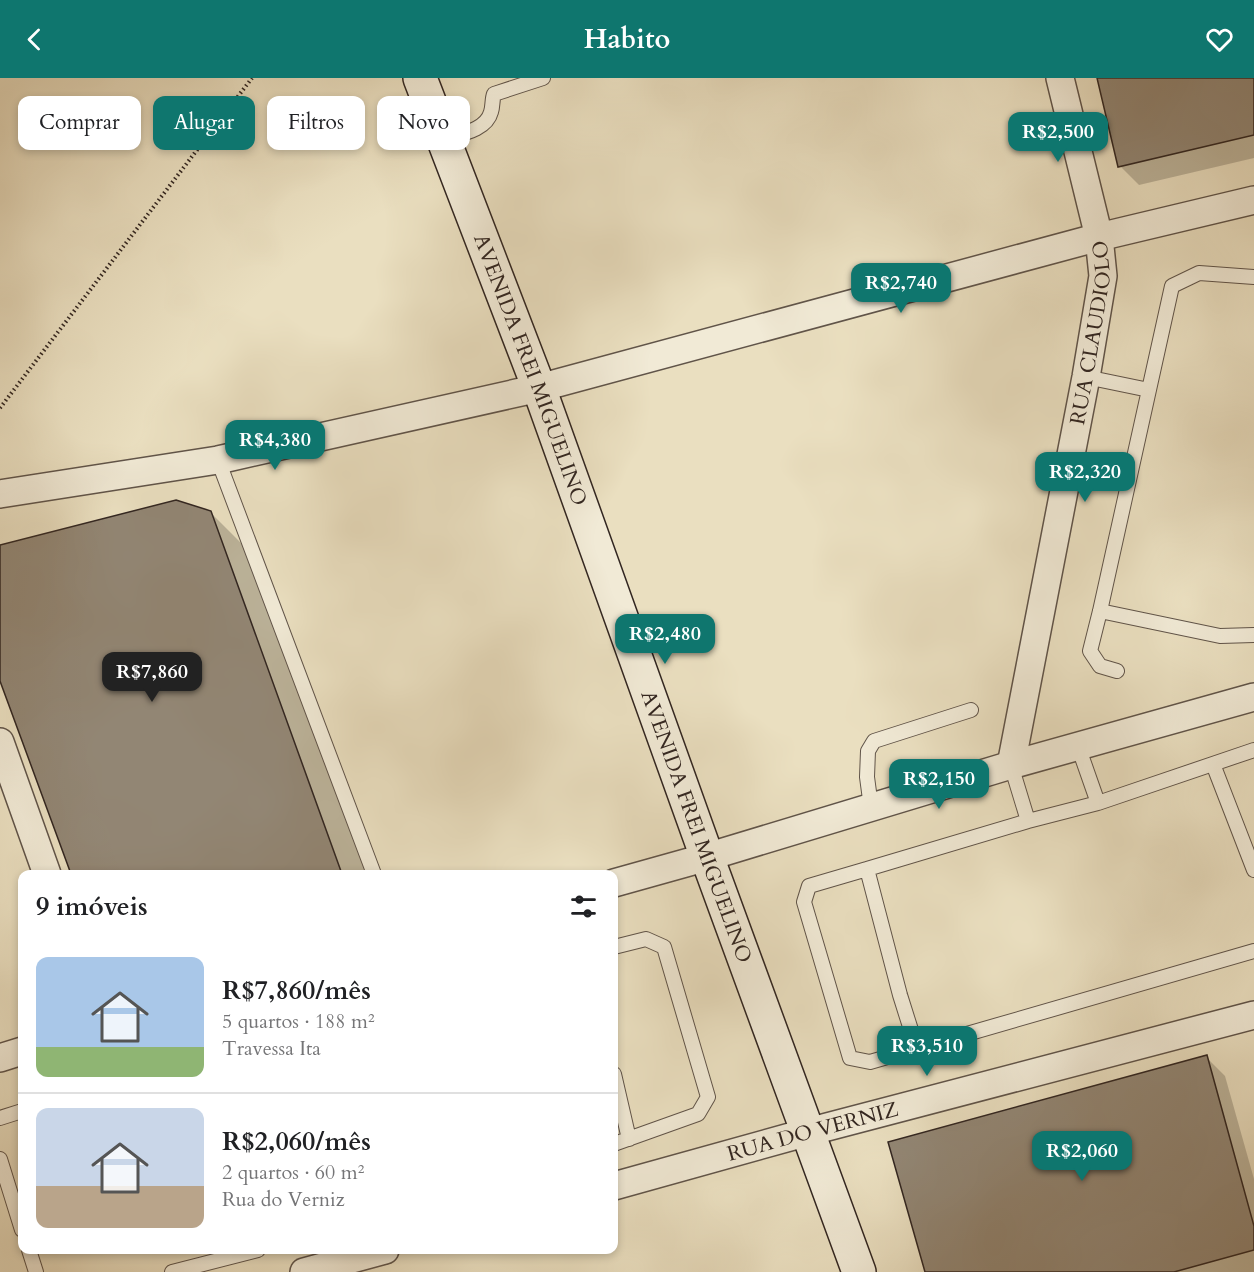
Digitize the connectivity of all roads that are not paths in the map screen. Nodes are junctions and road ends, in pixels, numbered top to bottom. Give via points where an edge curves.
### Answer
1 (420, 78) edge
2 (543, 78) edge
3 (1060, 78) edge
4 (427, 96) edge
5 (470, 131) edge
6 (448, 150) edge
7 (1254, 200) edge
8 (1100, 237) junction
9 (1254, 277) edge
10 (1086, 377) junction
11 (538, 388) junction
12 (1149, 390) junction
13 (219, 460) junction
14 (0, 494) edge
15 (1101, 611) junction
16 (1254, 635) edge
17 (1117, 671) dead end
18 (1254, 697) edge
19 (971, 710) dead end
20 (0, 742) edge
21 (1078, 746) junction
22 (1254, 750) edge
23 (1213, 764) junction
24 (1011, 765) junction
25 (1098, 803) junction
26 (871, 807) junction
27 (1028, 820) junction
28 (707, 857) junction
29 (867, 869) junction
30 (46, 870) edge
31 (373, 870) edge
32 (1254, 870) edge
33 (618, 882) edge
34 (618, 946) edge
35 (1254, 951) edge
36 (1254, 1015) edge
37 (917, 1049) junction
38 (18, 1053) edge
39 (0, 1058) edge
40 (618, 1091) edge
41 (18, 1112) edge
42 (0, 1118) edge
43 (808, 1131) junction
44 (629, 1139) junction
45 (618, 1143) edge
46 (0, 1159) edge
47 (618, 1185) edge
48 (18, 1217) edge
49 (30, 1254) edge
50 (242, 1254) edge
51 (370, 1254) edge
52 (36, 1272) edge
53 (172, 1272) edge
54 (304, 1272) edge
55 (859, 1272) edge

1 - 4 main road, AVENIDA FREI MIGUELINO
2 - 5 lane via 494,94 490,117
3 - 8 street, RUA CLAUDIOLO
6 - 11 main road, AVENIDA FREI MIGUELINO
7 - 8 street
8 - 10 street, RUA CLAUDIOLO via 1102,276
8 - 11 street
9 - 12 lane via 1199,273 1172,285
10 - 12 lane
10 - 24 street, RUA CLAUDIOLO
11 - 13 street
11 - 28 main road, AVENIDA FREI MIGUELINO
12 - 15 lane
13 - 14 street
13 - 31 lane
15 - 16 lane via 1220,636
15 - 17 lane via 1090,651 1100,666
18 - 21 street
19 - 26 lane via 874,741 868,751
20 - 30 street
21 - 24 street
21 - 25 lane
22 - 23 lane
23 - 25 lane
23 - 32 lane
24 - 26 street
24 - 27 lane
25 - 27 lane
26 - 28 street
27 - 29 lane
28 - 33 street
28 - 43 main road, AVENIDA FREI MIGUELINO
29 - 37 lane
29 - 37 lane via 809,886 804,903 849,1058 870,1062
34 - 44 lane via 646,939 664,947 708,1097 698,1114
35 - 37 lane
36 - 43 street, RUA DO VERNIZ
38 - 39 street
40 - 44 lane
41 - 42 lane
43 - 47 street, RUA DO VERNIZ
43 - 55 main road, AVENIDA FREI MIGUELINO
44 - 45 lane
46 - 48 lane
49 - 52 lane
50 - 53 lane
51 - 54 street

